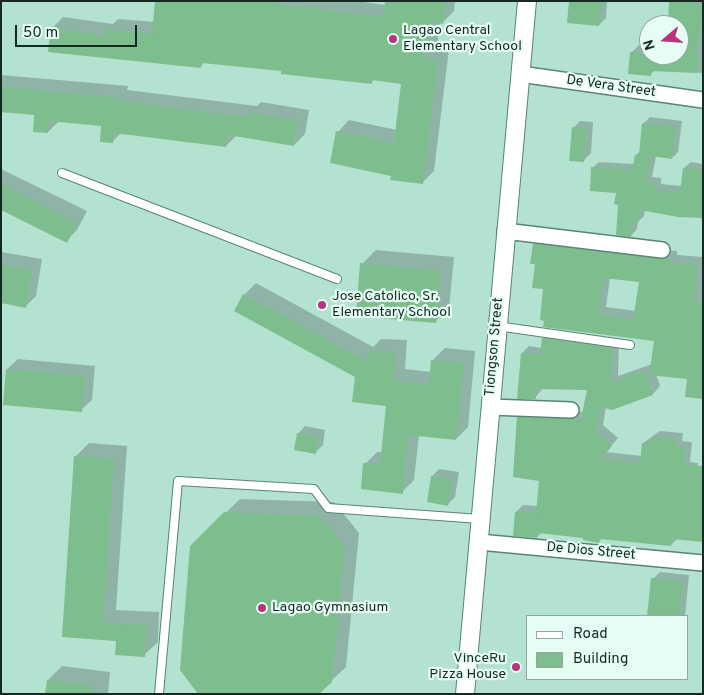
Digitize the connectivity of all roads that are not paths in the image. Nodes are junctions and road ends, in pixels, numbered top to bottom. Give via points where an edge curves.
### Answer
1 (527, 1) edge
2 (520, 74) junction
3 (703, 100) edge
4 (62, 173) dead end
5 (505, 231) junction
6 (662, 250) dead end
7 (337, 279) dead end
8 (497, 326) junction
9 (630, 345) dead end
10 (490, 407) junction
11 (572, 410) dead end
12 (480, 519) junction
13 (479, 542) junction
14 (703, 563) edge
15 (159, 694) edge
16 (465, 694) edge

1 - 2 street, Tiongson Street
2 - 3 street, De Vera Street
2 - 5 street, Tiongson Street
4 - 7 lane
5 - 6 street
5 - 8 street, Tiongson Street
8 - 9 lane
8 - 10 street, Tiongson Street
10 - 11 street
10 - 12 street, Tiongson Street
12 - 13 street, Tiongson Street
12 - 15 lane via 328,508 314,489 178,481
13 - 14 street, De Dios Street
13 - 16 street, Tiongson Street

